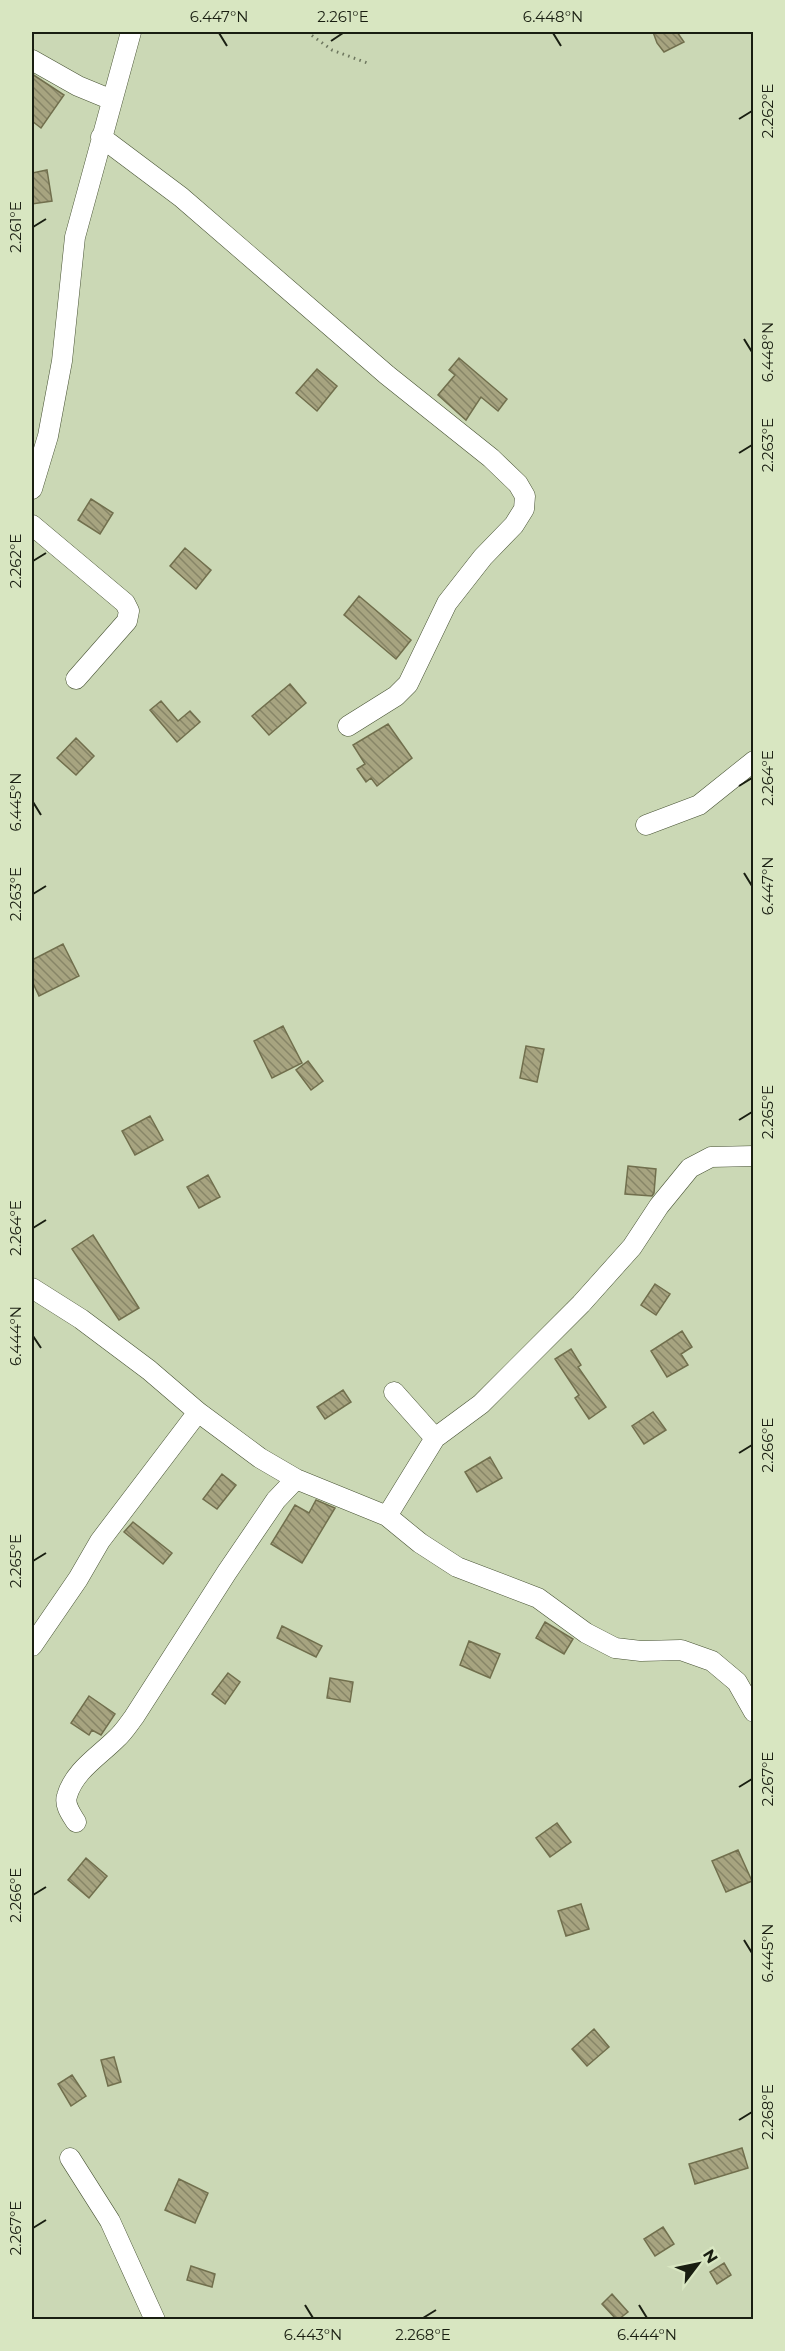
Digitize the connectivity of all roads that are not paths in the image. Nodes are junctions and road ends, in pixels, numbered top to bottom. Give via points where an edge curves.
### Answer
1 (131, 32) edge
2 (32, 60) edge
3 (112, 100) junction
4 (101, 137) junction
5 (32, 489) edge
6 (32, 525) edge
7 (76, 679) dead end
8 (348, 726) dead end
9 (753, 761) edge
10 (646, 825) dead end
11 (753, 1156) edge
12 (32, 1288) edge
13 (394, 1392) dead end
14 (198, 1412) junction
15 (435, 1438) junction
16 (296, 1479) junction
17 (387, 1516) junction
18 (32, 1646) edge
19 (753, 1712) edge
20 (76, 1822) dead end
21 (70, 2158) dead end
22 (155, 2319) edge

1 - 3 street
2 - 3 street
3 - 4 street
4 - 5 street via 75,237 62,362 48,436
4 - 8 street via 181,197 378,368 491,458 525,496 525,509 514,525 447,603 408,684
6 - 7 street via 129,611 127,621
9 - 10 street via 699,805
11 - 15 street via 711,1157 690,1168 632,1247 551,1336 481,1404
12 - 14 street via 90,1325
13 - 15 street
14 - 16 street
14 - 18 street via 113,1523
15 - 17 street
16 - 17 street
16 - 20 street via 276,1500 134,1717 74,1782 66,1797 68,1811
17 - 19 street via 457,1567 538,1599 615,1648 641,1652 681,1650 712,1661 737,1682
21 - 22 street via 110,2221

